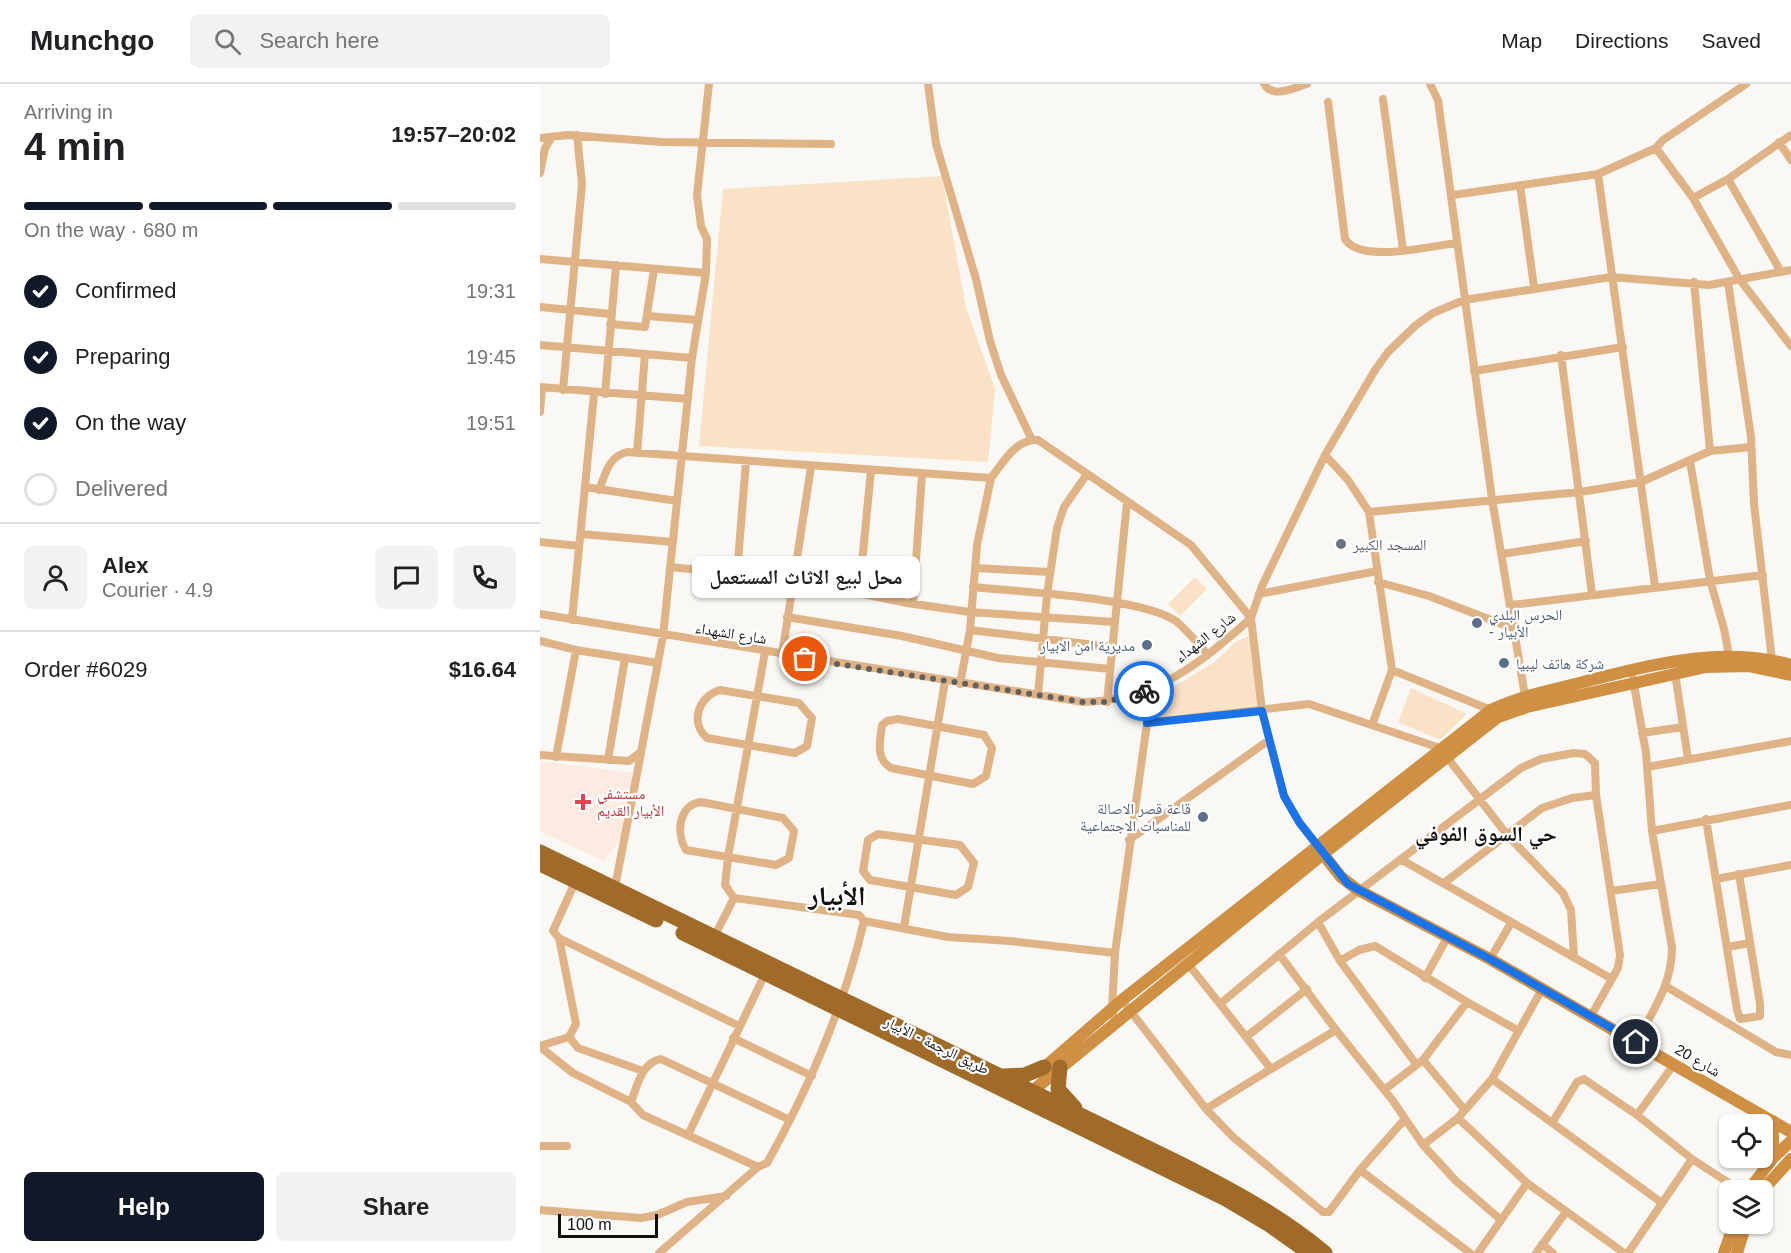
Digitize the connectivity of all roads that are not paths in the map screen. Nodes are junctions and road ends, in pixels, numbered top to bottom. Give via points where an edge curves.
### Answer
1 (709, 84) edge
2 (928, 84) edge
3 (1263, 84) edge
4 (1307, 84) edge
5 (1431, 84) edge
6 (1746, 84) edge
7 (1383, 99) dead end
8 (1328, 102) dead end
9 (577, 135) junction
10 (1791, 135) edge
11 (552, 137) junction
12 (540, 138) edge
13 (1779, 142) junction
14 (702, 143) junction
15 (831, 144) dead end
16 (1656, 148) junction
17 (1791, 160) edge
18 (540, 173) edge
19 (1598, 174) junction
20 (1728, 179) junction
21 (1520, 185) junction
22 (1452, 195) junction
23 (1693, 198) junction
24 (1457, 243) junction
25 (1403, 250) junction
26 (540, 259) edge
27 (575, 262) junction
28 (616, 265) junction
29 (654, 269) junction
30 (1791, 270) edge
31 (1781, 272) junction
32 (706, 273) junction
33 (1611, 277) junction
34 (1740, 280) junction
35 (1694, 282) junction
36 (1728, 282) junction
37 (1534, 287) junction
38 (1464, 300) junction
39 (540, 308) edge
40 (570, 310) junction
41 (648, 316) junction
42 (611, 319) junction
43 (698, 320) junction
44 (540, 345) edge
45 (1791, 346) edge
46 (566, 347) junction
47 (1623, 347) junction
48 (608, 351) junction
49 (645, 354) junction
50 (1561, 355) junction
51 (692, 358) junction
52 (1474, 371) junction
53 (541, 388) edge
54 (563, 390) junction
55 (594, 394) junction
56 (605, 394) junction
57 (642, 396) junction
58 (688, 399) junction
59 (540, 412) edge
60 (1032, 440) junction
61 (1751, 447) junction
62 (1710, 451) junction
63 (637, 453) junction
64 (1325, 455) junction
65 (682, 457) junction
66 (1690, 461) junction
67 (746, 462) junction
68 (811, 467) junction
69 (871, 470) junction
70 (922, 474) junction
71 (1087, 474) junction
72 (991, 478) junction
73 (1641, 482) junction
74 (585, 488) junction
75 (599, 490) junction
76 (1580, 492) junction
77 (1492, 499) junction
78 (677, 501) junction
79 (1127, 502) junction
80 (1369, 512) junction
81 (581, 534) junction
82 (1586, 541) junction
83 (540, 542) edge
84 (673, 542) junction
85 (579, 546) junction
86 (1502, 554) junction
87 (670, 567) junction
88 (975, 568) junction
89 (1377, 571) junction
90 (1050, 573) junction
91 (737, 574) junction
92 (1763, 575) junction
93 (795, 580) junction
94 (1710, 580) junction
95 (1378, 582) junction
96 (1654, 586) junction
97 (973, 587) junction
98 (859, 594) junction
99 (1259, 594) junction
100 (1592, 594) junction
101 (1047, 595) junction
102 (1117, 603) junction
103 (913, 604) junction
104 (1511, 605) junction
105 (970, 612) junction
106 (540, 614) edge
107 (1044, 616) junction
108 (787, 617) junction
109 (1251, 618) junction
110 (572, 620) junction
111 (1115, 622) junction
112 (1512, 628) junction
113 (970, 630) junction
114 (663, 636) junction
115 (1043, 640) junction
116 (540, 641) edge
117 (1112, 647) junction
118 (576, 650) junction
119 (765, 652) junction
120 (966, 652) junction
121 (782, 655) junction
122 (1208, 655) junction
123 (625, 658) junction
124 (1730, 660) junction
125 (1772, 660) junction
126 (658, 663) junction
127 (1041, 663) junction
128 (1791, 665) edge
129 (1110, 669) junction
130 (1392, 670) junction
131 (1675, 672) junction
132 (1791, 675) edge
133 (1632, 676) junction
134 (945, 681) junction
135 (960, 684) junction
136 (1149, 690) junction
137 (1038, 695) junction
138 (758, 696) junction
139 (1107, 702) junction
140 (1526, 702) junction
141 (1491, 710) junction
142 (1262, 711) junction
143 (1147, 723) junction
144 (938, 724) junction
145 (1372, 725) junction
146 (1683, 727) junction
147 (1642, 733) junction
148 (1269, 740) junction
149 (1791, 741) edge
150 (748, 747) junction
151 (641, 752) junction
152 (1443, 752) junction
153 (540, 755) edge
154 (556, 757) junction
155 (1688, 759) junction
156 (608, 760) junction
157 (1647, 767) junction
158 (929, 775) junction
159 (1596, 795) junction
160 (1481, 798) junction
161 (1791, 804) edge
162 (737, 808) junction
163 (1791, 816) edge
164 (1706, 819) junction
165 (1652, 831) junction
166 (1508, 836) junction
167 (919, 838) junction
168 (1129, 840) junction
169 (1320, 850) junction
170 (540, 852) edge
171 (728, 857) junction
172 (1402, 860) junction
173 (540, 864) edge
174 (1791, 865) edge
175 (1739, 874) junction
176 (578, 876) junction
177 (1716, 879) junction
178 (1444, 884) junction
179 (1661, 884) junction
180 (911, 886) junction
181 (615, 887) junction
182 (1358, 890) junction
183 (1611, 891) junction
184 (734, 898) junction
185 (864, 921) junction
186 (1318, 922) junction
187 (1511, 923) junction
188 (904, 927) junction
189 (714, 937) junction
190 (559, 938) junction
191 (1447, 938) junction
192 (1750, 943) junction
193 (1727, 947) junction
194 (1115, 953) junction
195 (1279, 954) junction
196 (1574, 958) junction
197 (1490, 959) junction
198 (1340, 961) junction
199 (1188, 964) junction
200 (765, 974) junction
201 (1425, 978) junction
202 (1612, 980) junction
203 (1667, 987) junction
204 (1542, 988) junction
205 (1306, 989) junction
206 (1122, 999) junction
207 (1467, 1002) junction
208 (842, 1004) junction
209 (1220, 1004) junction
210 (1112, 1008) junction
211 (1131, 1010) junction
212 (1591, 1016) junction
213 (1115, 1023) junction
214 (739, 1026) junction
215 (1336, 1030) junction
216 (1519, 1031) junction
217 (569, 1037) junction
218 (1246, 1037) junction
219 (733, 1038) junction
220 (1636, 1042) junction
221 (540, 1047) edge
222 (1791, 1054) edge
223 (1419, 1062) junction
224 (1675, 1063) junction
225 (1052, 1067) junction
226 (1271, 1069) junction
227 (643, 1071) junction
228 (995, 1073) junction
229 (812, 1076) junction
230 (1492, 1079) junction
231 (712, 1082) junction
232 (1384, 1089) junction
233 (1021, 1093) junction
234 (631, 1102) junction
235 (1206, 1109) junction
236 (1464, 1109) junction
237 (1761, 1114) edge
238 (1637, 1115) junction
239 (1084, 1116) junction
240 (1458, 1118) junction
241 (790, 1120) junction
242 (1404, 1120) junction
243 (1773, 1121) edge
244 (1552, 1123) junction
245 (1791, 1132) edge
246 (688, 1135) junction
247 (1791, 1141) edge
248 (1423, 1145) junction
249 (540, 1146) edge
250 (567, 1146) dead end
251 (1773, 1158) edge
252 (1692, 1159) junction
253 (1791, 1159) edge
254 (758, 1167) junction
255 (1765, 1168) edge
256 (1360, 1170) junction
257 (1724, 1180) edge
258 (1756, 1180) edge
259 (1772, 1180) edge
260 (1527, 1183) junction
261 (726, 1196) junction
262 (1662, 1203) junction
263 (540, 1210) edge
264 (1566, 1212) junction
265 (1501, 1220) junction
266 (1731, 1234) edge
267 (1743, 1234) edge
268 (1542, 1244) junction
269 (659, 1253) edge
270 (1309, 1253) edge
271 (1325, 1253) edge
272 (1470, 1253) edge
273 (1478, 1253) edge
274 (1536, 1253) edge
275 (1553, 1253) edge
276 (1626, 1253) edge
277 (1724, 1253) edge
278 (1737, 1253) edge

1 - 14 street
2 - 60 street via 936,144 990,341 1001,375
3 - 4 street via 1275,93
5 - 22 street via 1438,100
6 - 16 street
7 - 25 street
8 - 25 street via 1346,239 1360,251
9 - 11 street
9 - 14 street
9 - 27 street via 582,184
10 - 13 street
11 - 12 street
11 - 18 street via 545,148
13 - 17 street
13 - 20 street
14 - 15 street
14 - 32 street via 697,195 706,239
16 - 19 street
16 - 23 street
19 - 21 street
19 - 33 street
20 - 23 street
20 - 31 street
21 - 22 street
21 - 37 street
22 - 24 street
23 - 34 street
24 - 25 street
24 - 38 street
26 - 27 street
27 - 28 street
27 - 40 street
28 - 29 street
28 - 42 street
29 - 32 street
29 - 41 street
30 - 31 street
31 - 34 street
32 - 43 street
33 - 35 street
33 - 37 street
33 - 47 street
34 - 36 street
34 - 45 street
35 - 36 street
35 - 62 street
36 - 61 street
37 - 38 street
38 - 52 street
38 - 64 street via 1433,313 1388,352
39 - 40 street
40 - 42 street
40 - 46 street
41 - 42 street via 645,327 640,328
41 - 43 street
42 - 48 street
43 - 51 street
44 - 46 street
46 - 48 street
46 - 54 street
47 - 50 street
47 - 73 street
48 - 49 street
48 - 56 street
49 - 51 street
49 - 57 street
50 - 52 street
50 - 76 street
51 - 58 street
52 - 77 street
53 - 54 street
53 - 59 street
54 - 55 street
55 - 56 street
55 - 74 street
56 - 57 street
57 - 58 street
57 - 63 street
58 - 65 street
60 - 71 street via 1038,440
60 - 72 street via 1015,448
61 - 62 street
61 - 92 street
62 - 66 street
63 - 65 street
63 - 75 street via 618,454 610,462
64 - 80 street
64 - 99 street
65 - 67 street
65 - 78 street
66 - 73 street
66 - 94 street
67 - 68 street
67 - 91 street
68 - 69 street
68 - 93 street
69 - 70 street
69 - 98 street
70 - 72 street
70 - 103 street
71 - 79 street
71 - 90 street via 1064,507
72 - 88 street
73 - 76 street
73 - 96 street
74 - 75 street
74 - 81 street
75 - 78 street
76 - 77 street
76 - 82 street
77 - 80 street
77 - 86 street
78 - 84 street
79 - 102 street
79 - 109 street via 1191,545
80 - 89 street
81 - 84 street
81 - 85 street
82 - 86 street
82 - 100 street
83 - 85 street
84 - 87 street
85 - 110 street
86 - 104 street
87 - 91 street
87 - 114 street
88 - 90 street
88 - 97 street
89 - 95 street
89 - 99 street
90 - 101 street
91 - 93 street
92 - 94 street
92 - 125 street
93 - 98 street
93 - 108 street
94 - 96 street
94 - 124 street
95 - 112 street via 1429,596
95 - 130 street
96 - 100 street
97 - 101 street
97 - 105 street
98 - 103 street
99 - 109 street
100 - 104 street
101 - 102 street
101 - 107 street
102 - 111 street
102 - 122 street via 1152,611 1176,622
103 - 105 street
104 - 112 street
105 - 107 street
105 - 113 street
106 - 110 street, شارع الشهداء
107 - 111 street
107 - 115 street
108 - 120 street via 902,636
108 - 121 street
109 - 122 street, شارع الشهداء
109 - 142 street
110 - 114 street, شارع الشهداء
111 - 117 street
112 - 140 street
113 - 115 street
113 - 120 street
114 - 119 street, شارع الشهداء
114 - 126 street
115 - 117 street
115 - 127 street
116 - 118 street
117 - 129 street
118 - 123 street
118 - 154 street
119 - 121 street, شارع الشهداء
119 - 138 street
120 - 127 street
120 - 135 street
121 - 134 street, شارع الشهداء
122 - 136 street, شارع الشهداء
123 - 126 street
123 - 156 street
124 - 125 street
124 - 131 street
124 - 132 street
124 - 133 street via 1680,660
125 - 128 street
126 - 151 street
127 - 129 street
127 - 137 street
129 - 139 street
130 - 141 street
130 - 145 street
131 - 133 street
131 - 146 street
133 - 140 street
133 - 147 street
134 - 135 street, شارع الشهداء
134 - 144 street
135 - 137 street, شارع الشهداء
136 - 139 street, شارع الشهداء
136 - 143 street
137 - 139 street, شارع الشهداء
138 - 150 street
138 - 150 street via 720,690 712,693 701,702 697,721 702,733 712,741
138 - 150 street via 800,703 807,710 812,718 807,746 795,753
140 - 141 street
140 - 152 street
141 - 152 street
142 - 143 street
142 - 145 street via 1309,704
142 - 148 street
143 - 168 street
144 - 158 street
144 - 158 street via 892,719 882,725 879,751 886,765
144 - 158 street via 984,735 992,748 986,776 980,781 972,784
145 - 152 street
146 - 147 street
146 - 155 street
147 - 157 street
148 - 168 street
148 - 169 street via 1284,796
149 - 155 street
150 - 162 street
151 - 156 street via 629,761
151 - 181 street
152 - 160 street
152 - 169 street
153 - 154 street
154 - 156 street
155 - 157 street
157 - 165 street
158 - 167 street
159 - 160 street via 1595,763 1585,754 1574,753 1521,768
159 - 166 street via 1542,808
159 - 183 street
160 - 166 street
160 - 172 street
161 - 163 street
161 - 164 street
162 - 171 street
162 - 171 street via 695,803 684,813 679,836 686,850
162 - 171 street via 783,818 794,831 789,858 776,865
164 - 165 street
164 - 177 street
165 - 179 street
166 - 178 street
166 - 196 street via 1568,901
167 - 180 street
167 - 180 street via 878,834 868,840 863,871 866,876 870,880
167 - 180 street via 960,844 971,856 974,868 968,887 956,895
168 - 194 street
169 - 182 street, شارع 20 via 1341,877
169 - 199 street
169 - 206 street
170 - 176 highway, طريق الرجمة - الأبيار
171 - 184 street via 725,885
172 - 178 street
172 - 182 street
173 - 176 highway, طريق الرجمة - الأبيار
174 - 175 street
175 - 177 street
175 - 192 street
176 - 181 highway, طريق الرجمة - الأبيار
176 - 190 street via 553,929
176 - 200 highway, طريق الرجمة - الأبيار
177 - 193 street
178 - 187 street
179 - 183 street
179 - 203 street via 1672,948
180 - 188 street
181 - 189 highway, طريق الرجمة - الأبيار
182 - 186 street
182 - 191 street, شارع 20
183 - 202 street via 1620,961
184 - 185 street via 859,915
184 - 189 street
185 - 188 street
185 - 208 street
186 - 195 street
186 - 198 street
187 - 196 street
187 - 197 street
188 - 194 street via 948,937
189 - 208 highway, طريق الرجمة - الأبيار
190 - 214 street
190 - 217 street via 576,1024
191 - 197 street, شارع 20
191 - 201 street
192 - 193 street
192 - 193 street via 1760,1004 1757,1018 1743,1020 1738,1015
194 - 210 street
195 - 205 street
195 - 209 street
196 - 202 street
197 - 204 street, شارع 20
198 - 201 street via 1375,946
198 - 223 street
199 - 209 street
199 - 211 street
200 - 208 highway, طريق الرجمة - الأبيار
200 - 214 street
201 - 207 street
202 - 212 street
203 - 220 street
203 - 222 street via 1776,1052
204 - 212 street, شارع 20
204 - 216 street
205 - 215 street
205 - 218 street
206 - 210 street
206 - 211 street
207 - 216 street
207 - 223 street
208 - 228 highway, طريق الرجمة - الأبيار
208 - 229 street
208 - 233 highway, طريق الرجمة - الأبيار
209 - 218 street
210 - 213 street
210 - 225 street
211 - 213 street
211 - 235 street
212 - 220 street, شارع 20
213 - 225 street
214 - 219 street
215 - 226 street
215 - 232 street
216 - 230 street
217 - 221 street
217 - 227 street via 578,1048
218 - 226 street
219 - 229 street
219 - 231 street
220 - 224 street, شارع 20
221 - 234 street via 573,1073
223 - 232 street
223 - 236 street
224 - 237 street, شارع 20
224 - 238 street
225 - 228 highway via 1015,1077
225 - 233 street
225 - 239 highway via 1061,1095
226 - 235 street
227 - 231 street via 651,1062 661,1059
227 - 234 street
228 - 233 highway, طريق الرجمة - الأبيار
229 - 241 street
230 - 236 street
230 - 244 street
231 - 241 street
231 - 246 street
232 - 242 street
233 - 239 highway, طريق الرجمة - الأبيار
233 - 270 highway, طريق الرجمة - الأبيار via 1226,1199
234 - 246 street via 643,1115
235 - 256 street via 1241,1144 1323,1212 1329,1212
236 - 240 street
238 - 244 street via 1580,1079
238 - 252 street
239 - 271 highway, طريق الرجمة - الأبيار via 1250,1199
240 - 248 street
240 - 260 street
241 - 254 street via 767,1163
242 - 248 street
242 - 256 street
243 - 245 street, شارع 20
244 - 262 street
246 - 254 street
247 - 251 street
248 - 265 street via 1456,1181
249 - 250 street
252 - 257 street
252 - 262 street
253 - 259 street
254 - 261 street
255 - 258 street
256 - 272 street
260 - 264 street
260 - 265 street
261 - 263 street via 687,1202 641,1218
261 - 269 street
262 - 276 street
264 - 268 street
264 - 276 street
265 - 273 street
266 - 277 street
267 - 278 street
268 - 274 street
268 - 275 street

